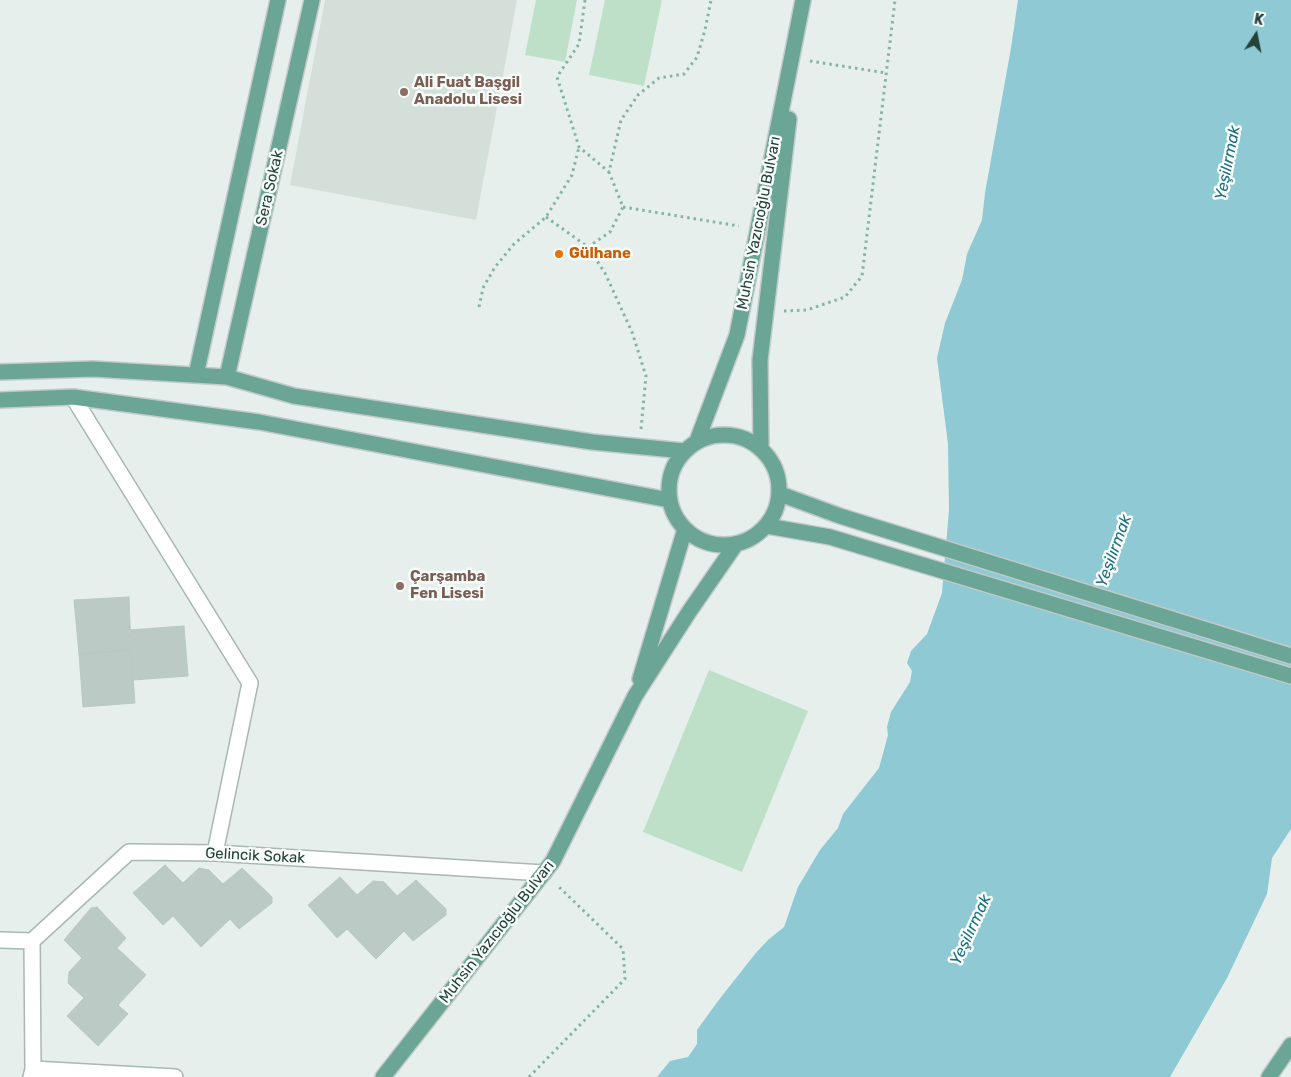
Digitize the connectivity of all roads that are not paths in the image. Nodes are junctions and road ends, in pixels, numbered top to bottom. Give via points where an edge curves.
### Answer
1 (278, 0) edge
2 (312, 0) edge
3 (804, 0) edge
4 (0, 372) edge
5 (196, 376) junction
6 (227, 377) junction
7 (73, 397) junction
8 (0, 400) edge
9 (697, 441) junction
10 (761, 448) junction
11 (684, 451) junction
12 (780, 494) junction
13 (669, 500) junction
14 (767, 526) junction
15 (684, 529) junction
16 (736, 544) junction
17 (1291, 656) edge
18 (1291, 676) edge
19 (635, 696) junction
20 (214, 854) junction
21 (544, 873) junction
22 (0, 940) edge
23 (32, 941) junction
24 (1291, 1045) edge
25 (32, 1073) edge
26 (175, 1077) edge
27 (383, 1077) edge
28 (1269, 1077) edge

1 - 5 main road, Sera Sokak
2 - 6 main road, Sera Sokak
3 - 9 main road, Muhsin Yazıcıoğlu Bulvarı via 737,335
3 - 10 main road, Muhsin Yazıcıoğlu Bulvarı via 760,360
4 - 5 main road via 93,369
5 - 6 main road
6 - 11 main road via 294,396 592,442
7 - 8 main road
7 - 13 main road via 260,422
7 - 20 street via 250,683
9 - 10 main road via 713,435 730,434
9 - 11 main road
10 - 12 main road via 772,461
11 - 13 main road via 668,482
12 - 14 main road
12 - 17 main road via 840,516
13 - 15 main road
14 - 16 main road via 753,538
14 - 18 main road via 830,537
15 - 16 main road via 701,540 718,545
15 - 19 main road, Muhsin Yazıcıoğlu Bulvarı
16 - 19 main road, Muhsin Yazıcıoğlu Bulvarı
19 - 21 main road, Muhsin Yazıcıoğlu Bulvarı via 553,861
20 - 21 street, Gelincik Sokak
20 - 23 street, Gelincik Sokak via 129,852
21 - 27 main road, Muhsin Yazıcıoğlu Bulvarı
22 - 23 street
23 - 25 street
24 - 28 main road
25 - 26 street

